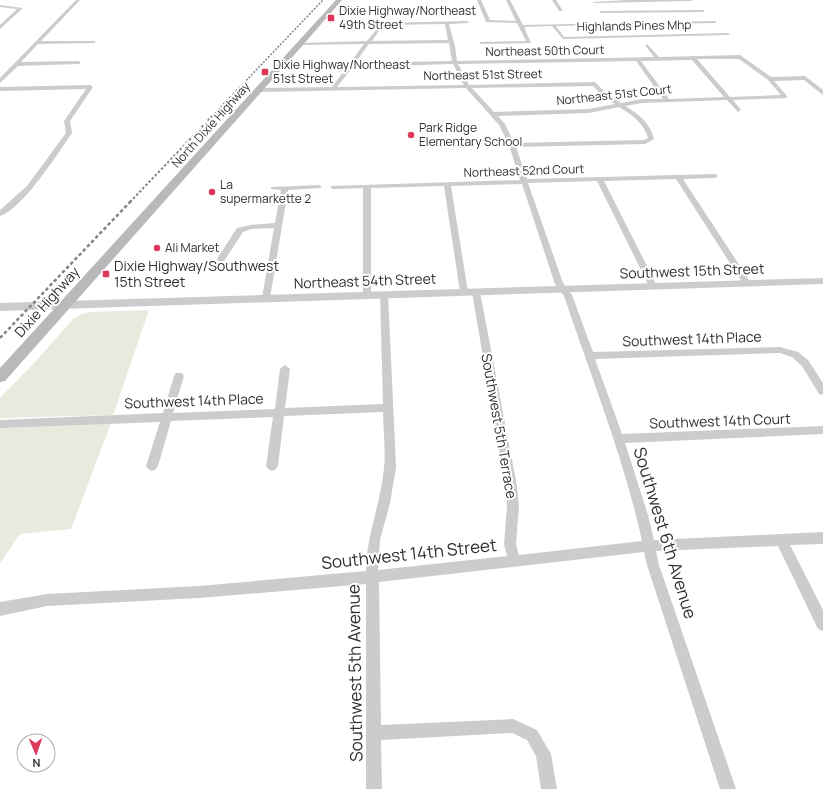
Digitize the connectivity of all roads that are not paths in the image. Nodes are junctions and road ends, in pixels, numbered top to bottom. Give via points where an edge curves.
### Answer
1 (78, 0) edge
2 (339, 0) edge
3 (479, 0) edge
4 (508, 0) edge
5 (554, 0) edge
6 (691, 0) edge
7 (593, 1) edge
8 (0, 6) edge
9 (561, 10) dead end
10 (703, 11) junction
11 (601, 12) junction
12 (467, 22) dead end
13 (715, 22) junction
14 (447, 23) junction
15 (520, 24) junction
16 (608, 24) junction
17 (553, 25) junction
18 (719, 26) dead end
19 (0, 28) edge
20 (724, 30) dead end
21 (451, 41) junction
22 (94, 42) dead end
23 (38, 43) junction
24 (366, 43) junction
25 (481, 43) dead end
26 (301, 44) junction
27 (647, 45) dead end
28 (657, 58) junction
29 (692, 58) junction
30 (637, 59) junction
31 (78, 63) dead end
32 (455, 63) junction
33 (16, 64) junction
34 (351, 65) junction
35 (770, 78) junction
36 (0, 81) edge
37 (467, 86) junction
38 (0, 89) edge
39 (332, 89) junction
40 (258, 91) junction
41 (823, 93) edge
42 (727, 99) junction
43 (667, 100) junction
44 (620, 105) junction
45 (738, 110) dead end
46 (494, 114) junction
47 (512, 144) junction
48 (715, 176) dead end
49 (678, 177) junction
50 (600, 180) junction
51 (524, 182) junction
52 (447, 184) junction
53 (367, 186) junction
54 (319, 187) dead end
55 (333, 187) dead end
56 (273, 188) dead end
57 (285, 188) junction
58 (0, 214) edge
59 (278, 226) junction
60 (221, 259) dead end
61 (101, 265) joint
62 (823, 281) edge
63 (746, 283) junction
64 (653, 286) junction
65 (562, 289) junction
66 (464, 292) junction
67 (476, 292) junction
68 (384, 294) junction
69 (367, 295) junction
70 (266, 298) junction
71 (65, 305) junction
72 (0, 307) edge
73 (590, 356) junction
74 (284, 369) dead end
75 (179, 376) dead end
76 (0, 377) edge
77 (823, 391) edge
78 (389, 408) junction
79 (279, 412) junction
80 (167, 416) junction
81 (0, 424) edge
82 (823, 430) edge
83 (618, 439) junction
84 (152, 466) dead end
85 (272, 466) dead end
86 (823, 538) edge
87 (781, 540) junction
88 (650, 546) junction
89 (514, 562) junction
90 (372, 577) junction
91 (0, 609) edge
92 (823, 624) edge
93 (374, 733) junction
94 (374, 789) edge
95 (550, 789) edge
96 (728, 789) edge

1 - 23 street
2 - 26 main road, North Dixie Highway
3 - 15 street via 488,20
4 - 15 street
5 - 9 street
6 - 7 street
6 - 10 street
7 - 11 street
8 - 19 street via 21,8
10 - 11 street
10 - 13 street
11 - 16 street
12 - 14 street
13 - 16 street
13 - 18 street
14 - 21 street, Southwest 6th Avenue
14 - 24 street via 382,24
15 - 17 street
15 - 25 street via 529,42
16 - 17 street
17 - 20 street, Highlands Pines Mhp via 563,38 728,34
21 - 24 street
21 - 32 street, Southwest 6th Avenue
22 - 23 street
23 - 33 street
24 - 26 street
24 - 34 street
26 - 40 main road, North Dixie Highway
27 - 28 street
28 - 29 street, Northeast 50th Court
28 - 30 street, Northeast 50th Court
29 - 35 street, Northeast 50th Court via 740,57
29 - 42 street
30 - 32 street, Northeast 50th Court
30 - 43 street
31 - 33 street
32 - 34 street, Northeast 50th Court
32 - 37 street, Southwest 6th Avenue
33 - 36 street
34 - 39 street
35 - 41 street via 805,78
35 - 42 street, Northeast 51st Court via 785,97
37 - 39 street, Northeast 51st Street
37 - 44 street, Northeast 51st Street via 595,84 606,96
37 - 46 street, Southwest 6th Avenue
38 - 58 street via 90,87 67,121 69,134 39,177 19,199
39 - 40 street, Northeast 51st Street
40 - 61 main road, North Dixie Highway
42 - 43 street, Northeast 51st Court
42 - 45 street
43 - 44 street, Northeast 51st Court
44 - 46 street, Northeast 51st Court via 589,111
44 - 47 street via 640,118 651,138 645,142
46 - 47 street, Southwest 6th Avenue
47 - 51 street, Southwest 6th Avenue
48 - 49 street, Northeast 52nd Court
49 - 50 street, Northeast 52nd Court
49 - 63 street
50 - 51 street, Northeast 52nd Court
50 - 64 street
51 - 52 street, Northeast 52nd Court
51 - 65 street, Southwest 6th Avenue
52 - 53 street, Northeast 52nd Court
52 - 66 street
53 - 55 street, Northeast 52nd Court
53 - 69 street
54 - 57 street
56 - 57 street
57 - 59 street
59 - 60 street via 240,230
59 - 70 street
61 - 71 main road, Dixie Highway
62 - 63 street, Southwest 15th Street
63 - 64 street, Southwest 15th Street
64 - 65 street, Southwest 15th Street
65 - 67 street, Northeast 54th Street
65 - 73 street, Southwest 6th Avenue via 568,295
66 - 67 street, Northeast 54th Street
66 - 68 street, Northeast 54th Street
67 - 89 street, Southwest 5th Terrace via 511,486 513,506 510,544
68 - 69 street, Northeast 54th Street
68 - 78 street, Southwest 5th Avenue
69 - 70 street, Northeast 54th Street
70 - 71 street, Northeast 54th Street
71 - 72 street, Northeast 54th Street
71 - 76 main road, Dixie Highway
73 - 77 street, Southwest 14th Place via 780,350 795,354
73 - 83 street, Southwest 6th Avenue
74 - 79 street
75 - 80 street
78 - 79 street, Southwest 14th Place
78 - 90 street, Southwest 5th Avenue via 390,467 374,540
79 - 80 street, Southwest 14th Place
79 - 85 street
80 - 81 street, Southwest 14th Place
80 - 84 street
82 - 83 street, Southwest 14th Court
83 - 88 street, Southwest 6th Avenue
86 - 87 street, Southwest 14th Street
87 - 88 street, Southwest 14th Street
87 - 92 street
88 - 89 street, Southwest 14th Street
88 - 96 street, Southwest 6th Avenue via 653,565
89 - 90 street, Southwest 14th Street
90 - 91 street, Southwest 14th Street via 198,592 47,600
90 - 93 street, Southwest 5th Avenue
93 - 94 street, Southwest 5th Avenue
93 - 95 street via 513,726 532,735 543,754

